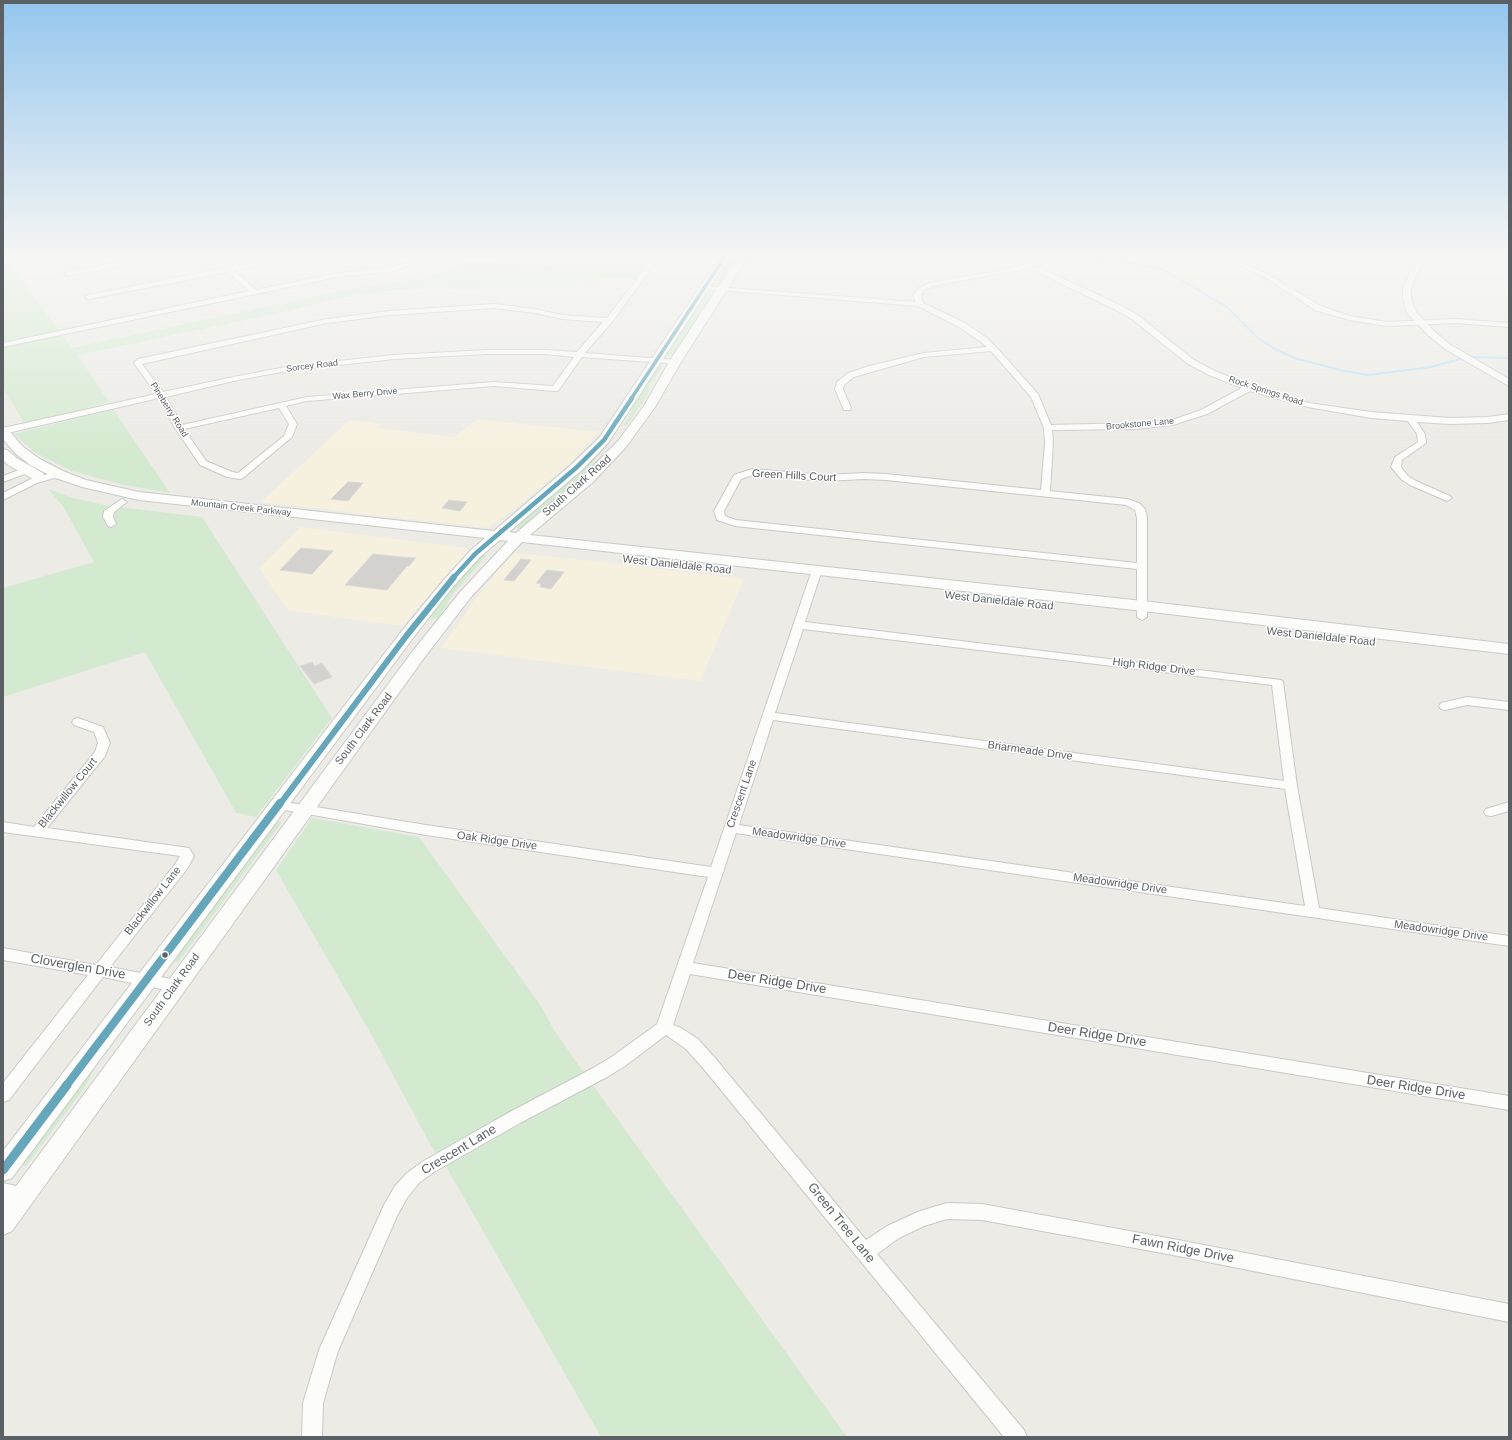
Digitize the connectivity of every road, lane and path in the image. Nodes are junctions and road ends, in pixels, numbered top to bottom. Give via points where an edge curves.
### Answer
1 (113, 322) edge
2 (321, 322) edge
3 (607, 322) edge
4 (682, 322) edge
5 (701, 322) edge
6 (956, 322) edge
7 (1141, 322) edge
8 (1371, 322) edge
9 (1440, 322) edge
10 (1482, 322) edge
11 (1420, 323) junction
12 (1509, 325) edge
13 (3, 345) edge
14 (993, 349) junction
15 (580, 354) junction
16 (656, 361) junction
17 (675, 362) junction
18 (1509, 383) edge
19 (1249, 388) junction
20 (162, 395) junction
21 (281, 404) junction
22 (847, 408) dead end
23 (1509, 418) edge
24 (1411, 420) junction
25 (179, 428) junction
26 (1048, 428) junction
27 (3, 431) edge
28 (609, 432) junction
29 (629, 435) junction
30 (3, 453) edge
31 (27, 470) junction
32 (58, 474) junction
33 (42, 478) junction
34 (3, 479) edge
35 (1045, 493) junction
36 (3, 497) edge
37 (1447, 498) dead end
38 (122, 502) junction
39 (274, 516) junction
40 (111, 524) dead end
41 (493, 539) junction
42 (514, 542) junction
43 (1142, 566) junction
44 (815, 575) junction
45 (1142, 611) junction
46 (418, 621) junction
47 (799, 625) junction
48 (1381, 639) junction
49 (1509, 649) edge
50 (418, 656) junction
51 (1509, 658) edge
52 (367, 688) junction
53 (392, 691) junction
54 (1445, 706) dead end
55 (1509, 706) edge
56 (768, 716) junction
57 (78, 722) dead end
58 (1291, 786) junction
59 (279, 805) junction
60 (1509, 806) edge
61 (304, 809) junction
62 (1491, 812) dead end
63 (3, 827) edge
64 (731, 828) junction
65 (36, 832) junction
66 (716, 873) junction
67 (1313, 912) junction
68 (1509, 941) edge
69 (3, 954) edge
70 (684, 967) junction
71 (100, 971) junction
72 (147, 980) junction
73 (176, 986) junction
74 (666, 1023) junction
75 (3, 1095) edge
76 (1509, 1103) edge
77 (3, 1170) edge
78 (12, 1196) edge
79 (3, 1223) edge
80 (865, 1252) junction
81 (1509, 1312) edge
82 (312, 1437) edge
83 (1016, 1437) edge

1 - 13 street
2 - 20 street, Pineberry Road via 138,363
3 - 15 street
4 - 16 main road
5 - 17 main road, South Clark Road
6 - 14 street via 970,329
7 - 19 street, Rock Springs Road via 1191,362
8 - 11 street
9 - 11 street
10 - 12 street
11 - 18 street via 1448,347
14 - 22 street via 924,355 852,375 844,379 839,389
14 - 26 street via 1035,396
15 - 16 street, Sorcey Road
15 - 20 street, Sorcey Road via 487,352 394,357 292,368
15 - 21 street, Wax Berry Drive via 555,389 494,384 314,398
16 - 17 street, Sorcey Road
16 - 28 main road
17 - 29 main road, South Clark Road
19 - 24 street, Rock Springs Road via 1326,409
19 - 26 street, Brookstone Lane via 1204,412 1173,422 1135,426
20 - 25 street, Pineberry Road
20 - 27 street, Sorcey Road
21 - 25 street, Wax Berry Drive
21 - 25 street, Pineberry Road via 293,424 288,437 240,476 230,475 203,463
23 - 24 street, Rock Springs Road via 1469,421
24 - 37 street via 1421,434 1422,442 1398,459 1396,467 1413,483
26 - 35 street via 1049,458
27 - 32 main road, Mountain Creek Parkway via 19,450
28 - 29 main road
28 - 41 main road via 577,467
29 - 42 main road, South Clark Road via 597,471
30 - 31 main road, Mountain Creek Parkway
31 - 33 main road, Mountain Creek Parkway
31 - 34 street
32 - 33 street
32 - 39 main road, Mountain Creek Parkway via 82,483 139,496
33 - 36 street
33 - 38 main road, Mountain Creek Parkway
35 - 43 street, Green Hills Court via 1136,505 1142,518
35 - 43 street, Green Hills Court via 886,477 824,478 752,472 736,477 719,515 724,520 735,523
38 - 39 main road, Mountain Creek Parkway
38 - 40 street via 108,511
39 - 41 main road, Mountain Creek Parkway
41 - 42 main road, West Danieldale Road
41 - 46 main road via 456,575
42 - 44 main road, West Danieldale Road
42 - 50 main road, South Clark Road via 474,584
43 - 45 street, Green Hills Court
44 - 45 main road, West Danieldale Road
44 - 47 street, Crescent Lane
45 - 48 main road, West Danieldale Road
46 - 50 main road via 427,625
46 - 52 main road
47 - 56 street, Crescent Lane
47 - 58 street, High Ridge Drive via 1276,682
48 - 49 main road, West Danieldale Road
48 - 51 main road, West Danieldale Road
50 - 53 main road, South Clark Road
52 - 53 main road
52 - 59 main road
53 - 61 main road, South Clark Road
54 - 55 street via 1467,701
56 - 58 street, Briarmeade Drive
56 - 64 street, Crescent Lane
57 - 65 street, Blackwillow Court via 99,730 104,743 101,753
58 - 67 street, High Ridge Drive
59 - 61 street, Oak Ridge Drive
59 - 72 main road
60 - 62 street
61 - 66 street, Oak Ridge Drive via 426,830
61 - 73 main road, South Clark Road
63 - 65 street, Blackwillow Lane
64 - 66 street, Crescent Lane
64 - 67 street, Meadowridge Drive
65 - 71 street, Blackwillow Lane via 184,851 187,856 182,866
66 - 70 street, Crescent Lane
67 - 68 street, Meadowridge Drive
69 - 71 street, Cloverglen Drive
70 - 74 street, Crescent Lane
70 - 76 street, Deer Ridge Drive
71 - 72 street, Cloverglen Drive
71 - 75 street, Blackwillow Lane
72 - 73 street, Cloverglen Drive
72 - 77 main road
73 - 78 main road, South Clark Road
74 - 80 street, Green Tree Lane via 701,1054
74 - 82 street, Crescent Lane via 619,1061 428,1167 413,1178 401,1192 390,1211 329,1350 313,1403
78 - 79 main road, South Clark Road
80 - 81 street, Fawn Ridge Drive via 893,1232 920,1219 947,1211 982,1212
80 - 83 street, Green Tree Lane

